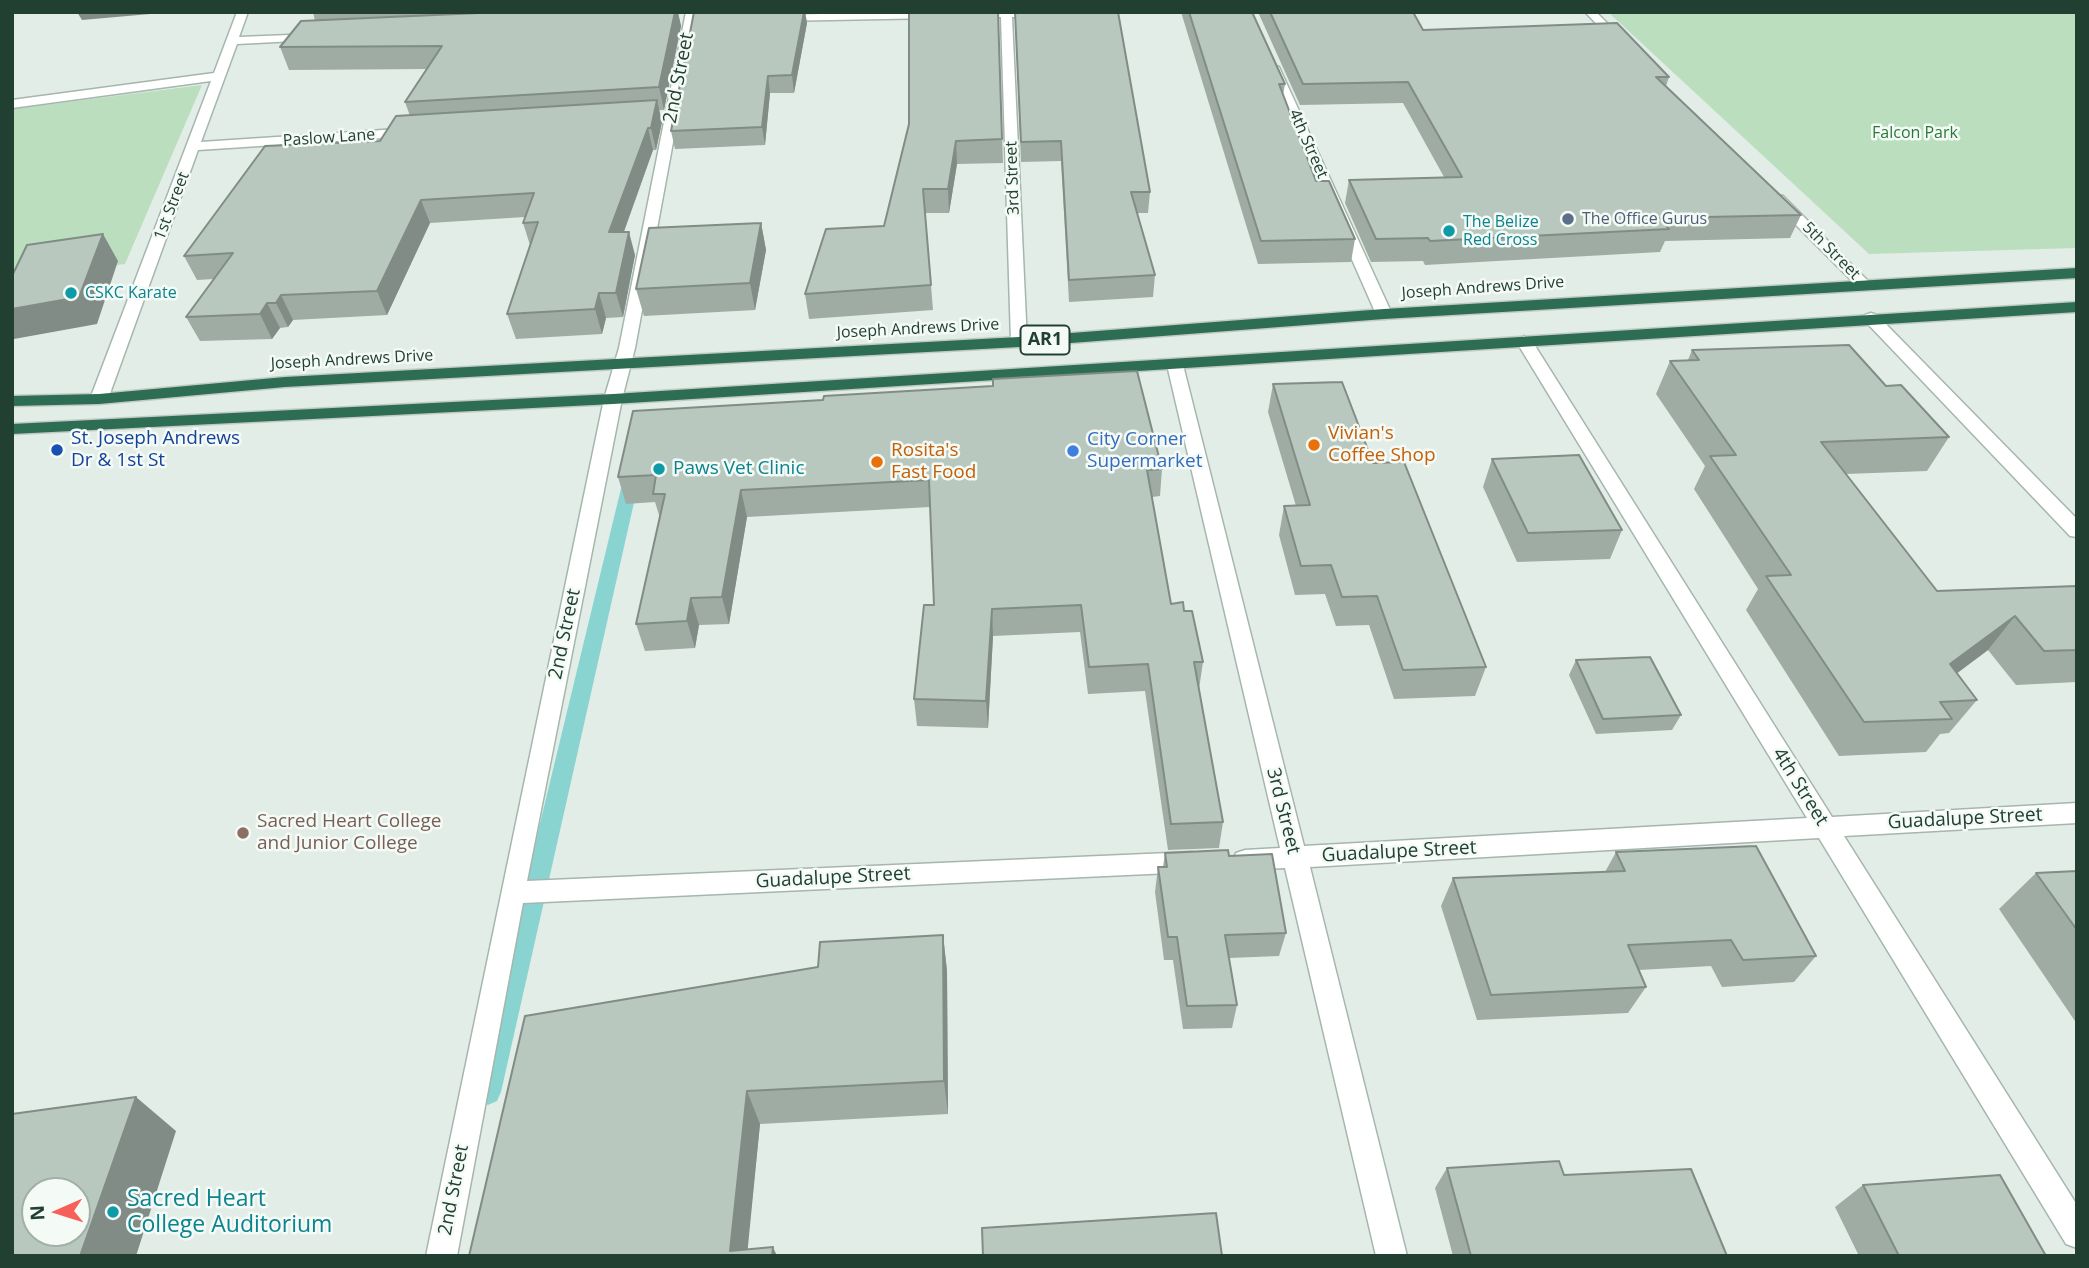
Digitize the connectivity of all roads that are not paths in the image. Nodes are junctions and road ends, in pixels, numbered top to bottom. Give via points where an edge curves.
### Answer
1 (243, 12) edge
2 (1085, 12) edge
3 (1590, 12) edge
4 (1006, 14) edge
5 (691, 18) edge
6 (759, 18) edge
7 (327, 37) edge
8 (233, 41) junction
9 (1629, 52) edge
10 (1269, 59) edge
11 (219, 76) junction
12 (12, 104) edge
13 (424, 131) edge
14 (195, 146) junction
15 (1768, 190) edge
16 (2077, 273) edge
17 (1863, 284) junction
18 (2077, 307) edge
19 (1384, 314) junction
20 (1871, 318) junction
21 (1524, 341) junction
22 (1019, 342) junction
23 (1175, 365) junction
24 (622, 366) junction
25 (99, 399) junction
26 (613, 399) junction
27 (12, 401) edge
28 (12, 429) edge
29 (2077, 531) edge
30 (2077, 813) edge
31 (1826, 827) junction
32 (1295, 858) junction
33 (512, 893) junction
34 (2077, 1233) edge
35 (442, 1256) edge
36 (1392, 1256) edge

1 - 8 street, 1st Street
2 - 4 street
3 - 9 street
4 - 6 street
4 - 22 street, 3rd Street
5 - 24 street, 2nd Street via 667,115
7 - 8 street
8 - 11 street, 1st Street
10 - 19 street, 4th Street
11 - 12 street
11 - 14 street, 1st Street
13 - 14 street, Paslow Lane
14 - 25 street, 1st Street
15 - 17 street, 5th Street
16 - 17 highway, Joseph Andrews Drive / AR1
17 - 19 highway, Joseph Andrews Drive / AR1
18 - 20 highway, AR1
19 - 22 highway, Joseph Andrews Drive / AR1
20 - 21 highway, AR1
20 - 29 street
21 - 23 highway, AR1
21 - 31 street, 4th Street
22 - 24 highway, Joseph Andrews Drive / AR1
23 - 26 highway, AR1
23 - 32 street, 3rd Street
24 - 25 highway, Joseph Andrews Drive / AR1 via 285,382
24 - 26 street, 2nd Street
25 - 27 highway, Joseph Andrews Drive / AR1
26 - 28 highway, AR1
26 - 33 street, 2nd Street
30 - 31 street, Guadalupe Street
31 - 32 street, Guadalupe Street
31 - 34 street, 4th Street
32 - 33 street, Guadalupe Street
32 - 36 street, 3rd Street
33 - 35 street, 2nd Street

